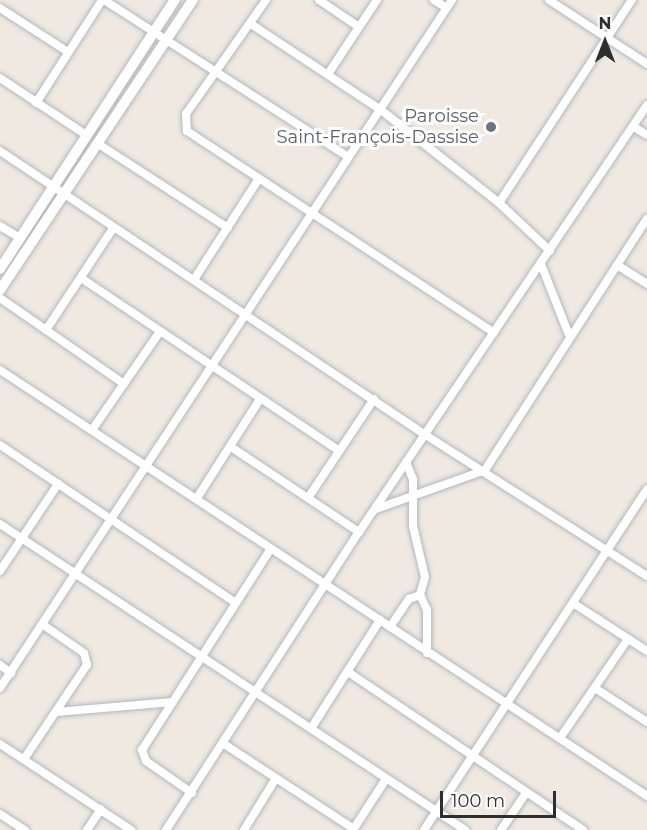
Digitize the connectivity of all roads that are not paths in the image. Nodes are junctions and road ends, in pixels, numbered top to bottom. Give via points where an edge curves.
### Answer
1 (103, 0) edge
2 (175, 0) edge
3 (193, 0) edge
4 (266, 0) edge
5 (319, 0) edge
6 (377, 0) edge
7 (434, 0) edge
8 (452, 0) edge
9 (549, 0) edge
10 (632, 0) edge
11 (447, 8) junction
12 (1, 10) edge
13 (251, 24) junction
14 (359, 27) junction
15 (154, 32) junction
16 (607, 39) junction
17 (167, 40) junction
18 (68, 52) junction
19 (647, 64) edge
20 (216, 73) junction
21 (328, 74) junction
22 (0, 78) edge
23 (36, 103) junction
24 (647, 105) edge
25 (381, 110) junction
26 (634, 127) junction
27 (86, 135) junction
28 (647, 135) edge
29 (98, 143) junction
30 (0, 151) edge
31 (347, 156) junction
32 (258, 180) junction
33 (53, 186) junction
34 (65, 194) junction
35 (499, 203) junction
36 (313, 213) junction
37 (647, 219) edge
38 (0, 226) edge
39 (114, 227) junction
40 (228, 228) junction
41 (20, 238) junction
42 (550, 251) junction
43 (541, 264) junction
44 (617, 265) junction
45 (0, 269) edge
46 (81, 278) junction
47 (195, 278) junction
48 (647, 284) edge
49 (0, 290) edge
50 (0, 298) edge
51 (246, 312) junction
52 (46, 330) junction
53 (159, 333) junction
54 (494, 333) junction
55 (569, 335) junction
56 (209, 365) junction
57 (0, 370) edge
58 (124, 384) junction
59 (260, 399) junction
60 (374, 399) junction
61 (92, 430) junction
62 (424, 434) junction
63 (0, 444) edge
64 (231, 447) junction
65 (338, 450) junction
66 (406, 462) junction
67 (145, 464) junction
68 (485, 470) junction
69 (58, 484) junction
70 (647, 489) edge
71 (197, 498) junction
72 (308, 498) junction
73 (411, 500) junction
74 (376, 509) junction
75 (110, 518) junction
76 (0, 524) edge
77 (359, 532) junction
78 (23, 539) junction
79 (606, 549) junction
80 (270, 550) junction
81 (0, 571) edge
82 (75, 573) junction
83 (647, 576) edge
84 (327, 584) junction
85 (420, 595) junction
86 (236, 603) junction
87 (573, 603) junction
88 (380, 620) junction
89 (42, 624) junction
90 (390, 627) junction
91 (628, 639) junction
92 (647, 651) edge
93 (428, 653) junction
94 (203, 659) junction
95 (0, 665) edge
96 (348, 672) junction
97 (11, 673) junction
98 (0, 688) edge
99 (596, 688) junction
100 (257, 692) junction
101 (173, 702) junction
102 (507, 703) junction
103 (56, 712) junction
104 (647, 722) edge
105 (312, 727) junction
106 (560, 738) junction
107 (0, 744) edge
108 (224, 744) junction
109 (472, 757) junction
110 (24, 759) junction
111 (276, 778) junction
112 (386, 779) junction
113 (192, 793) junction
114 (526, 793) junction
115 (647, 796) edge
116 (101, 809) junction
117 (436, 812) junction
118 (0, 814) edge
119 (25, 830) edge
120 (87, 830) edge
121 (131, 830) edge
122 (166, 830) edge
123 (244, 830) edge
124 (354, 830) edge
125 (424, 830) edge
126 (465, 830) edge
127 (501, 830) edge
128 (583, 830) edge

1 - 15 street
1 - 18 street
2 - 15 main road
3 - 17 main road
4 - 13 street
5 - 14 street
6 - 14 street
7 - 11 street
8 - 11 street
9 - 16 street
10 - 16 street
11 - 25 street
12 - 18 street
13 - 20 street
13 - 21 street
14 - 21 street
15 - 17 street
15 - 27 main road
16 - 19 street
16 - 35 street
17 - 20 street
17 - 29 main road
18 - 23 street
20 - 31 street
20 - 32 street via 186,114 184,125 194,137
21 - 25 street
22 - 23 street
23 - 27 street
24 - 26 street
25 - 31 street
25 - 35 street
26 - 28 street
26 - 42 street
27 - 33 main road
29 - 34 main road
29 - 40 street
30 - 33 street
31 - 36 street
32 - 36 street
32 - 40 street
33 - 34 street
33 - 41 main road
34 - 39 street
34 - 49 main road
35 - 42 street
36 - 51 street
36 - 54 street
37 - 44 street
38 - 41 street
39 - 46 street
39 - 47 street
40 - 47 street
41 - 45 main road
42 - 43 street
43 - 54 street
43 - 55 street
44 - 48 street
44 - 55 street
46 - 52 street
46 - 53 street
47 - 51 street
50 - 52 street
51 - 56 street
51 - 60 street
52 - 58 street
53 - 56 street
53 - 58 street
54 - 62 street
55 - 68 street
56 - 59 street
56 - 67 street
57 - 61 street
58 - 61 street
59 - 64 street
59 - 65 street
60 - 62 street
60 - 65 street
61 - 67 street
62 - 66 street
62 - 68 street
63 - 69 street
64 - 71 street
64 - 72 street
65 - 72 street
66 - 73 street via 413,479
66 - 74 street
67 - 71 street
67 - 75 street
68 - 73 street
68 - 79 street
69 - 75 street
69 - 78 street
70 - 79 street
71 - 80 street
72 - 77 street
73 - 74 street
73 - 85 street via 425,577
74 - 77 street
75 - 82 street
75 - 86 street
76 - 78 street
77 - 84 street
78 - 81 street
78 - 82 street
79 - 83 street
79 - 87 street
80 - 84 street
80 - 86 street
82 - 89 street
82 - 94 street
84 - 88 street
84 - 100 street
85 - 90 street via 409,599
85 - 93 street via 427,610
86 - 94 street
87 - 91 street
87 - 102 street
88 - 90 street
88 - 96 street
89 - 97 street
89 - 103 street via 84,653 88,660
90 - 93 street
91 - 92 street
91 - 99 street
93 - 102 street
94 - 100 street
94 - 101 street
95 - 97 street
96 - 105 street
96 - 109 street
97 - 98 street
99 - 104 street
99 - 106 street
100 - 105 street
100 - 108 street
101 - 103 street
101 - 113 street via 142,753
102 - 106 street
102 - 109 street
103 - 110 street
105 - 112 street
106 - 115 street
107 - 110 street
108 - 111 street
108 - 113 street
109 - 114 street
109 - 117 street
110 - 116 street
111 - 123 street
111 - 124 street
112 - 117 street
112 - 124 street
113 - 122 street
114 - 127 street
114 - 128 street
116 - 120 street
116 - 121 street
117 - 125 street
117 - 126 street
118 - 119 street

